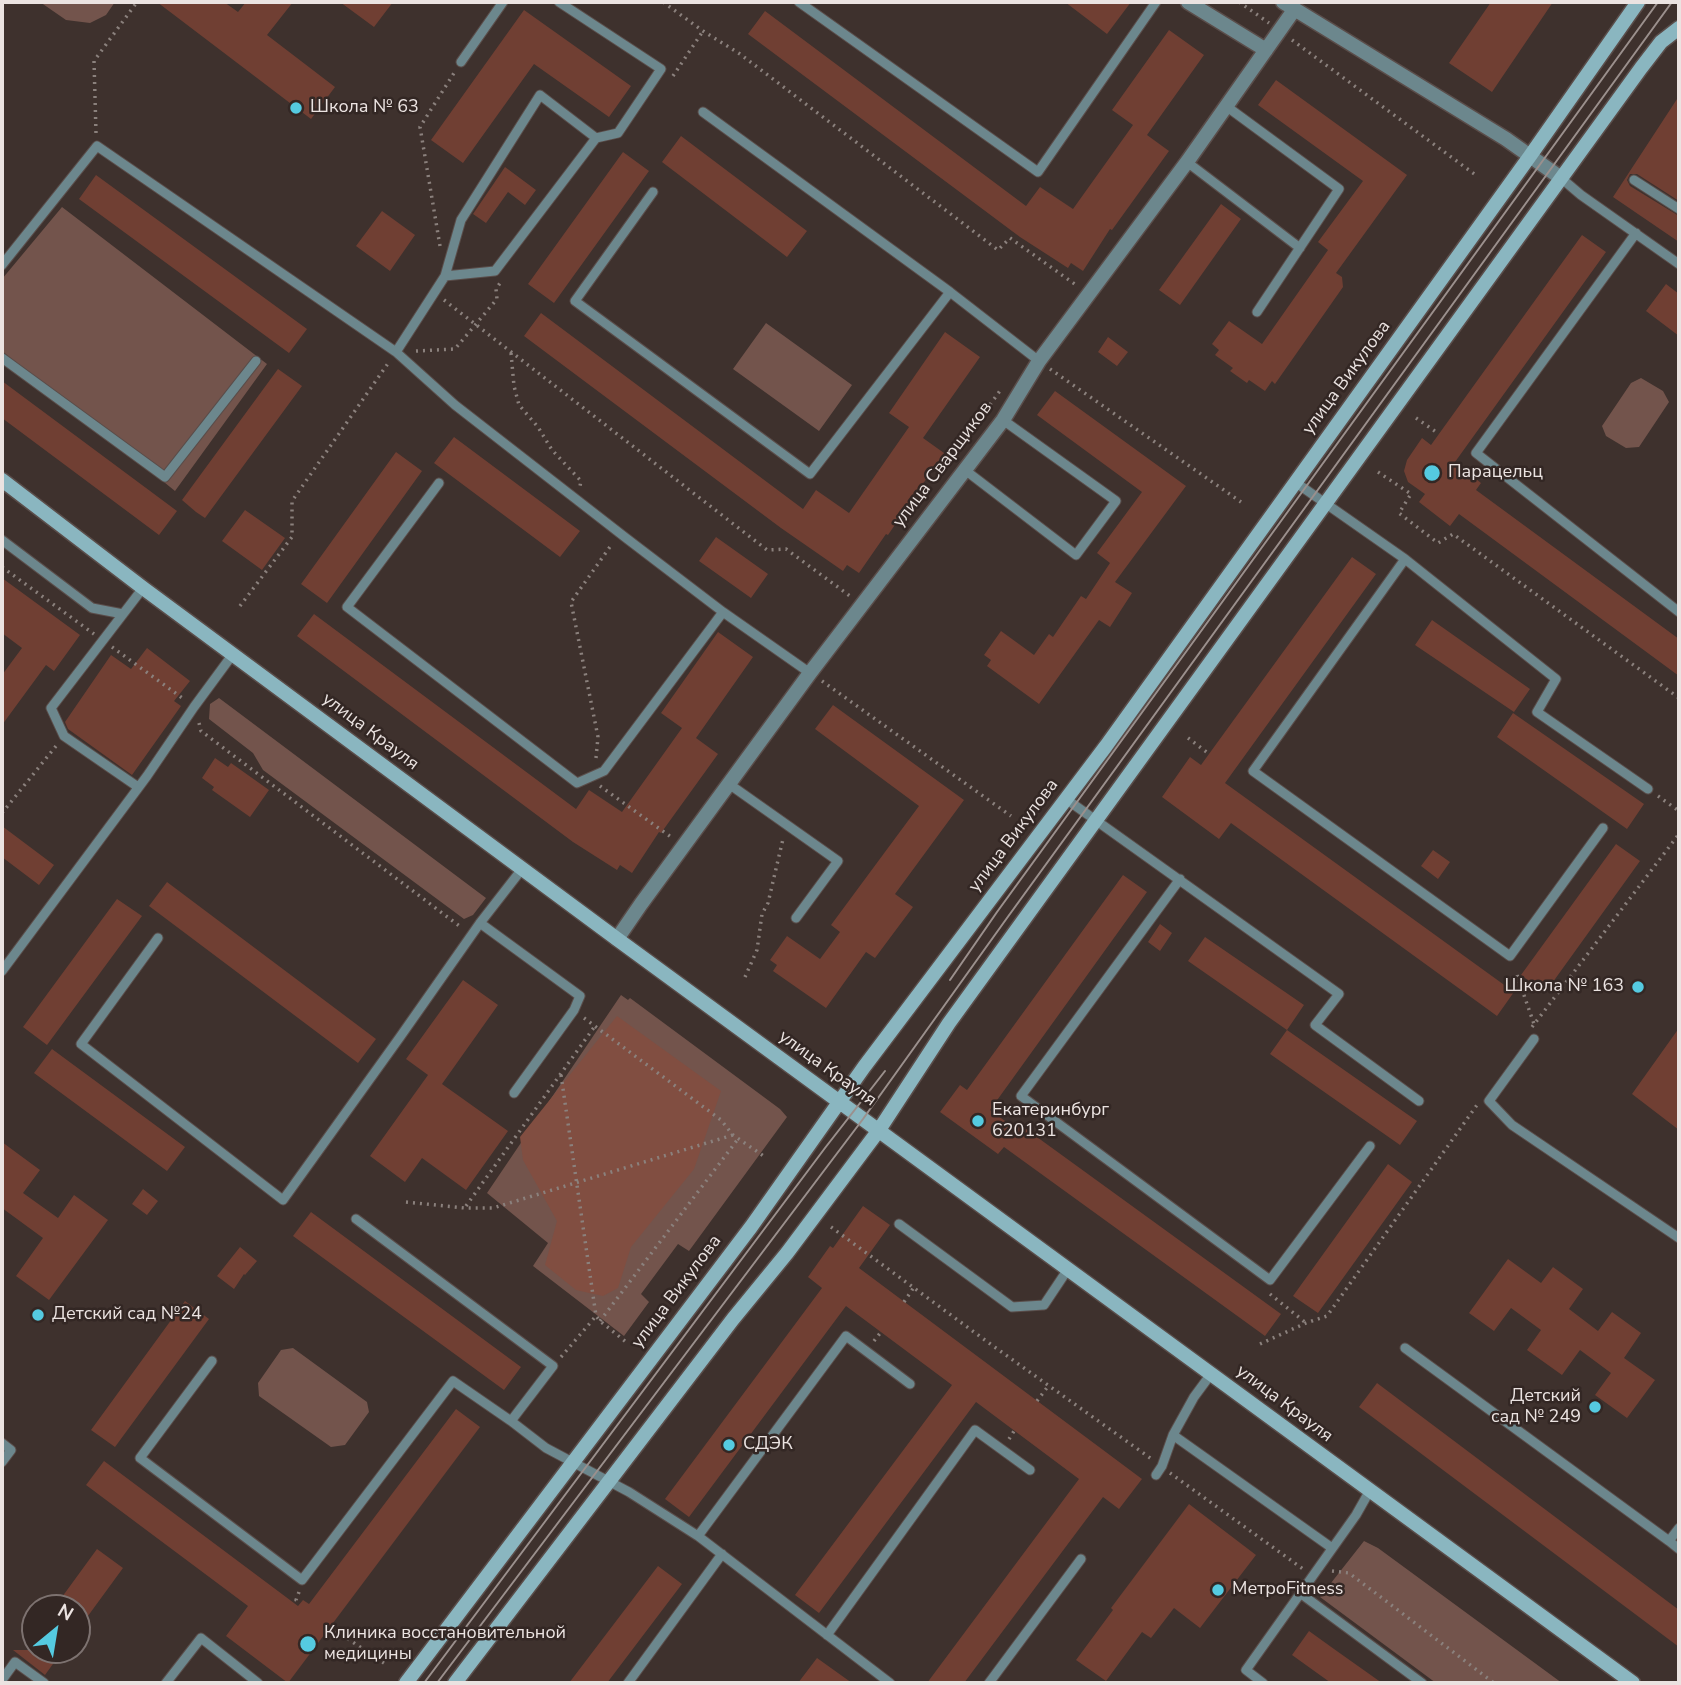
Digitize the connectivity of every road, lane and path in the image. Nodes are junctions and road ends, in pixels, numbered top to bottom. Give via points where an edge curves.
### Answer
1 (137, 2) edge
2 (503, 2) edge
3 (559, 2) edge
4 (663, 2) edge
5 (799, 2) edge
6 (1156, 2) edge
7 (1188, 2) edge
8 (1239, 2) edge
9 (1639, 2) edge
10 (1289, 6) edge
11 (1679, 28) edge
12 (703, 31) junction
13 (1280, 31) junction
14 (1266, 50) junction
15 (461, 62) joint
16 (673, 76) dead end
17 (1226, 106) junction
18 (703, 112) dead end
19 (596, 138) junction
20 (97, 146) junction
21 (1530, 156) junction
22 (1187, 162) junction
23 (1478, 176) dead end
24 (1561, 178) junction
25 (1634, 180) dead end
26 (653, 192) dead end
27 (1679, 209) edge
28 (1636, 233) junction
29 (1300, 248) junction
30 (440, 249) dead end
31 (1679, 264) edge
32 (2, 265) edge
33 (445, 276) junction
34 (503, 279) dead end
35 (434, 292) junction
36 (950, 292) junction
37 (1089, 294) junction
38 (1257, 312) dead end
39 (475, 323) junction
40 (396, 352) junction
41 (511, 352) junction
42 (2, 358) edge
43 (256, 361) dead end
44 (1040, 361) junction
45 (1416, 418) dead end
46 (1003, 420) junction
47 (1439, 433) dead end
48 (965, 470) junction
49 (1378, 472) dead end
50 (2, 480) edge
51 (1295, 482) junction
52 (439, 483) dead end
53 (575, 498) junction
54 (1241, 502) dead end
55 (1325, 503) junction
56 (620, 532) junction
57 (2, 540) edge
58 (1405, 559) junction
59 (2, 566) edge
60 (143, 588) junction
61 (33, 590) junction
62 (851, 597) dead end
63 (29, 598) dead end
64 (240, 606) dead end
65 (723, 612) junction
66 (1679, 612) edge
67 (123, 614) junction
68 (103, 640) junction
69 (233, 654) junction
70 (810, 673) junction
71 (1679, 698) edge
72 (194, 707) junction
73 (64, 736) junction
74 (1188, 738) dead end
75 (1209, 754) dead end
76 (594, 775) junction
77 (729, 785) junction
78 (138, 787) junction
79 (1648, 789) joint
80 (1066, 799) junction
81 (1679, 811) edge
82 (2, 813) edge
83 (1011, 816) dead end
84 (1096, 819) junction
85 (790, 827) junction
86 (1603, 828) dead end
87 (672, 838) dead end
88 (522, 869) junction
89 (1180, 879) junction
90 (796, 918) dead end
91 (480, 923) junction
92 (471, 935) junction
93 (158, 938) dead end
94 (617, 939) junction
95 (2, 971) edge
96 (1517, 975) dead end
97 (745, 977) dead end
98 (574, 1010) junction
99 (1534, 1024) dead end
100 (595, 1026) junction
101 (1534, 1040) dead end
102 (561, 1075) junction
103 (514, 1093) dead end
104 (839, 1101) junction
105 (1419, 1101) dead end
106 (879, 1130) junction
107 (733, 1135) junction
108 (738, 1139) junction
109 (1370, 1146) dead end
110 (765, 1157) dead end
111 (577, 1182) junction
112 (406, 1202) dead end
113 (465, 1208) junction
114 (356, 1219) dead end
115 (900, 1224) dead end
116 (831, 1227) dead end
117 (1679, 1238) edge
118 (1068, 1269) junction
119 (914, 1287) junction
120 (1272, 1296) dead end
121 (904, 1301) dead end
122 (596, 1316) junction
123 (600, 1321) junction
124 (1306, 1323) dead end
125 (881, 1332) dead end
126 (874, 1341) dead end
127 (626, 1342) dead end
128 (989, 1343) dead end
129 (1405, 1348) dead end
130 (212, 1361) dead end
131 (553, 1366) junction
132 (1211, 1374) junction
133 (910, 1384) dead end
134 (1049, 1385) dead end
135 (1037, 1401) dead end
136 (511, 1420) junction
137 (1014, 1431) dead end
138 (1172, 1436) junction
139 (1010, 1437) dead end
140 (2, 1443) edge
141 (2, 1462) edge
142 (573, 1462) junction
143 (1030, 1470) dead end
144 (1156, 1475) dead end
145 (609, 1481) junction
146 (1369, 1492) junction
147 (1679, 1528) edge
148 (698, 1536) junction
149 (1669, 1541) junction
150 (1332, 1548) junction
151 (1679, 1549) edge
152 (722, 1554) junction
153 (1081, 1559) dead end
154 (1349, 1573) dead end
155 (1300, 1593) junction
156 (330, 1626) dead end
157 (827, 1635) junction
158 (384, 1663) dead end
159 (2, 1680) edge
160 (44, 1683) edge
161 (166, 1683) edge
162 (258, 1683) edge
163 (406, 1683) edge
164 (455, 1683) edge
165 (628, 1683) edge
166 (890, 1683) edge
167 (989, 1683) edge
168 (1263, 1683) edge
169 (1422, 1683) edge
170 (1494, 1683) edge
171 (1633, 1683) edge

1 - 20 path via 94,61
2 - 15 lane
3 - 19 lane via 662,69 618,133
4 - 12 path
5 - 6 lane via 1038,172
7 - 14 street
8 - 13 path
9 - 21 street, улица Викулова
10 - 13 street, улица Сварщиков
10 - 21 street
11 - 24 street via 1661,42
12 - 16 path
12 - 37 path via 740,54 998,250 1010,238
13 - 14 street, улица Сварщиков
13 - 23 path
14 - 17 street, улица Сварщиков
15 - 30 path via 420,128
17 - 22 street, улица Сварщиков
17 - 29 lane via 1339,189
18 - 36 lane
19 - 33 lane via 495,271
19 - 33 lane via 540,95 461,220
20 - 32 lane
20 - 40 lane
21 - 24 street
21 - 51 street, улица Викулова
22 - 29 lane
22 - 37 street, улица Сварщиков
24 - 28 lane
24 - 55 street
25 - 27 lane
26 - 36 lane via 575,301 810,474
28 - 31 lane
28 - 66 lane via 1476,453
29 - 38 lane
33 - 35 lane
34 - 39 path via 496,289 497,299
35 - 39 path
35 - 40 lane
36 - 44 lane
37 - 44 street, улица Сварщиков
39 - 40 path via 455,349
39 - 41 path
40 - 53 lane via 455,405
40 - 64 path via 292,501 292,537
41 - 53 path via 519,405 581,481
41 - 62 path via 767,550 786,549
42 - 43 lane via 165,477
44 - 46 street, улица Сварщиков
44 - 54 path
45 - 47 path
46 - 48 street, улица Сварщиков
46 - 48 lane via 1116,501 1076,555
48 - 70 street, улица Сварщиков
49 - 71 path via 1411,494 1399,513 1438,543 1453,534
50 - 60 street, улица Крауля
51 - 55 lane
51 - 80 street, улица Викулова
52 - 76 lane via 347,607 577,783
53 - 56 lane
55 - 58 lane
55 - 84 street
56 - 65 lane
56 - 76 path via 571,602 598,737
57 - 67 lane via 92,608
58 - 79 lane via 1556,679 1537,712
58 - 86 lane via 1253,771 1510,956
59 - 61 path
60 - 67 lane
60 - 69 street, улица Крауля
61 - 63 path
61 - 68 path
65 - 70 lane
65 - 76 lane via 604,771
67 - 68 lane
68 - 72 path
68 - 73 lane via 51,708
69 - 72 lane
69 - 88 street, улица Крауля
70 - 77 street, улица Сварщиков
70 - 83 path
72 - 78 lane
72 - 92 path via 201,731
73 - 78 lane
73 - 82 path
74 - 75 path
76 - 87 path via 593,782
77 - 85 lane
77 - 94 street, улица Сварщиков
78 - 95 lane
79 - 81 path
80 - 84 lane
80 - 104 street, улица Викулова
84 - 89 lane
84 - 106 street via 949,1023
85 - 90 lane via 838,861
85 - 97 path via 762,914 757,950
88 - 91 lane
88 - 94 street, улица Крауля
89 - 105 lane via 1339,994 1315,1025
89 - 109 lane via 1021,1096 1270,1280
91 - 92 lane
91 - 98 lane via 580,996
92 - 93 lane via 283,1200 81,1044
94 - 104 street, улица Крауля
96 - 99 path
98 - 100 path
98 - 103 lane
100 - 102 path
100 - 107 path via 721,1120
101 - 117 lane via 1489,1101 1512,1125
102 - 111 path
102 - 113 path
104 - 106 street, улица Крауля
104 - 142 street, улица Викулова via 751,1227
106 - 118 street, улица Крауля
106 - 145 street
107 - 108 path
107 - 111 path
108 - 110 path
108 - 123 path
111 - 113 path via 493,1208
111 - 122 path
112 - 113 path
114 - 131 lane
115 - 118 lane via 1012,1307 1044,1305
116 - 119 path
118 - 132 street, улица Крауля
119 - 121 path
119 - 128 path
120 - 124 path
122 - 123 path
122 - 131 path
123 - 127 path
125 - 126 path
129 - 149 lane
130 - 136 lane via 140,1458 302,1580 453,1381
131 - 136 lane
132 - 138 lane
132 - 146 street, улица Крауля
133 - 148 lane via 846,1336
134 - 135 path
136 - 142 lane
137 - 139 path
138 - 144 lane
138 - 150 lane
140 - 141 lane via 10,1450
142 - 145 lane
142 - 163 street, улица Викулова
143 - 157 lane via 975,1430
145 - 148 lane
145 - 164 street
146 - 150 lane
146 - 171 street, улица Крауля
147 - 149 lane
148 - 152 lane
149 - 151 lane
150 - 155 lane
152 - 157 lane
152 - 165 lane
153 - 167 lane
154 - 170 path
155 - 168 lane via 1246,1670
155 - 169 lane
156 - 158 path
157 - 166 lane
159 - 160 lane via 15,1662
161 - 162 lane via 201,1638

